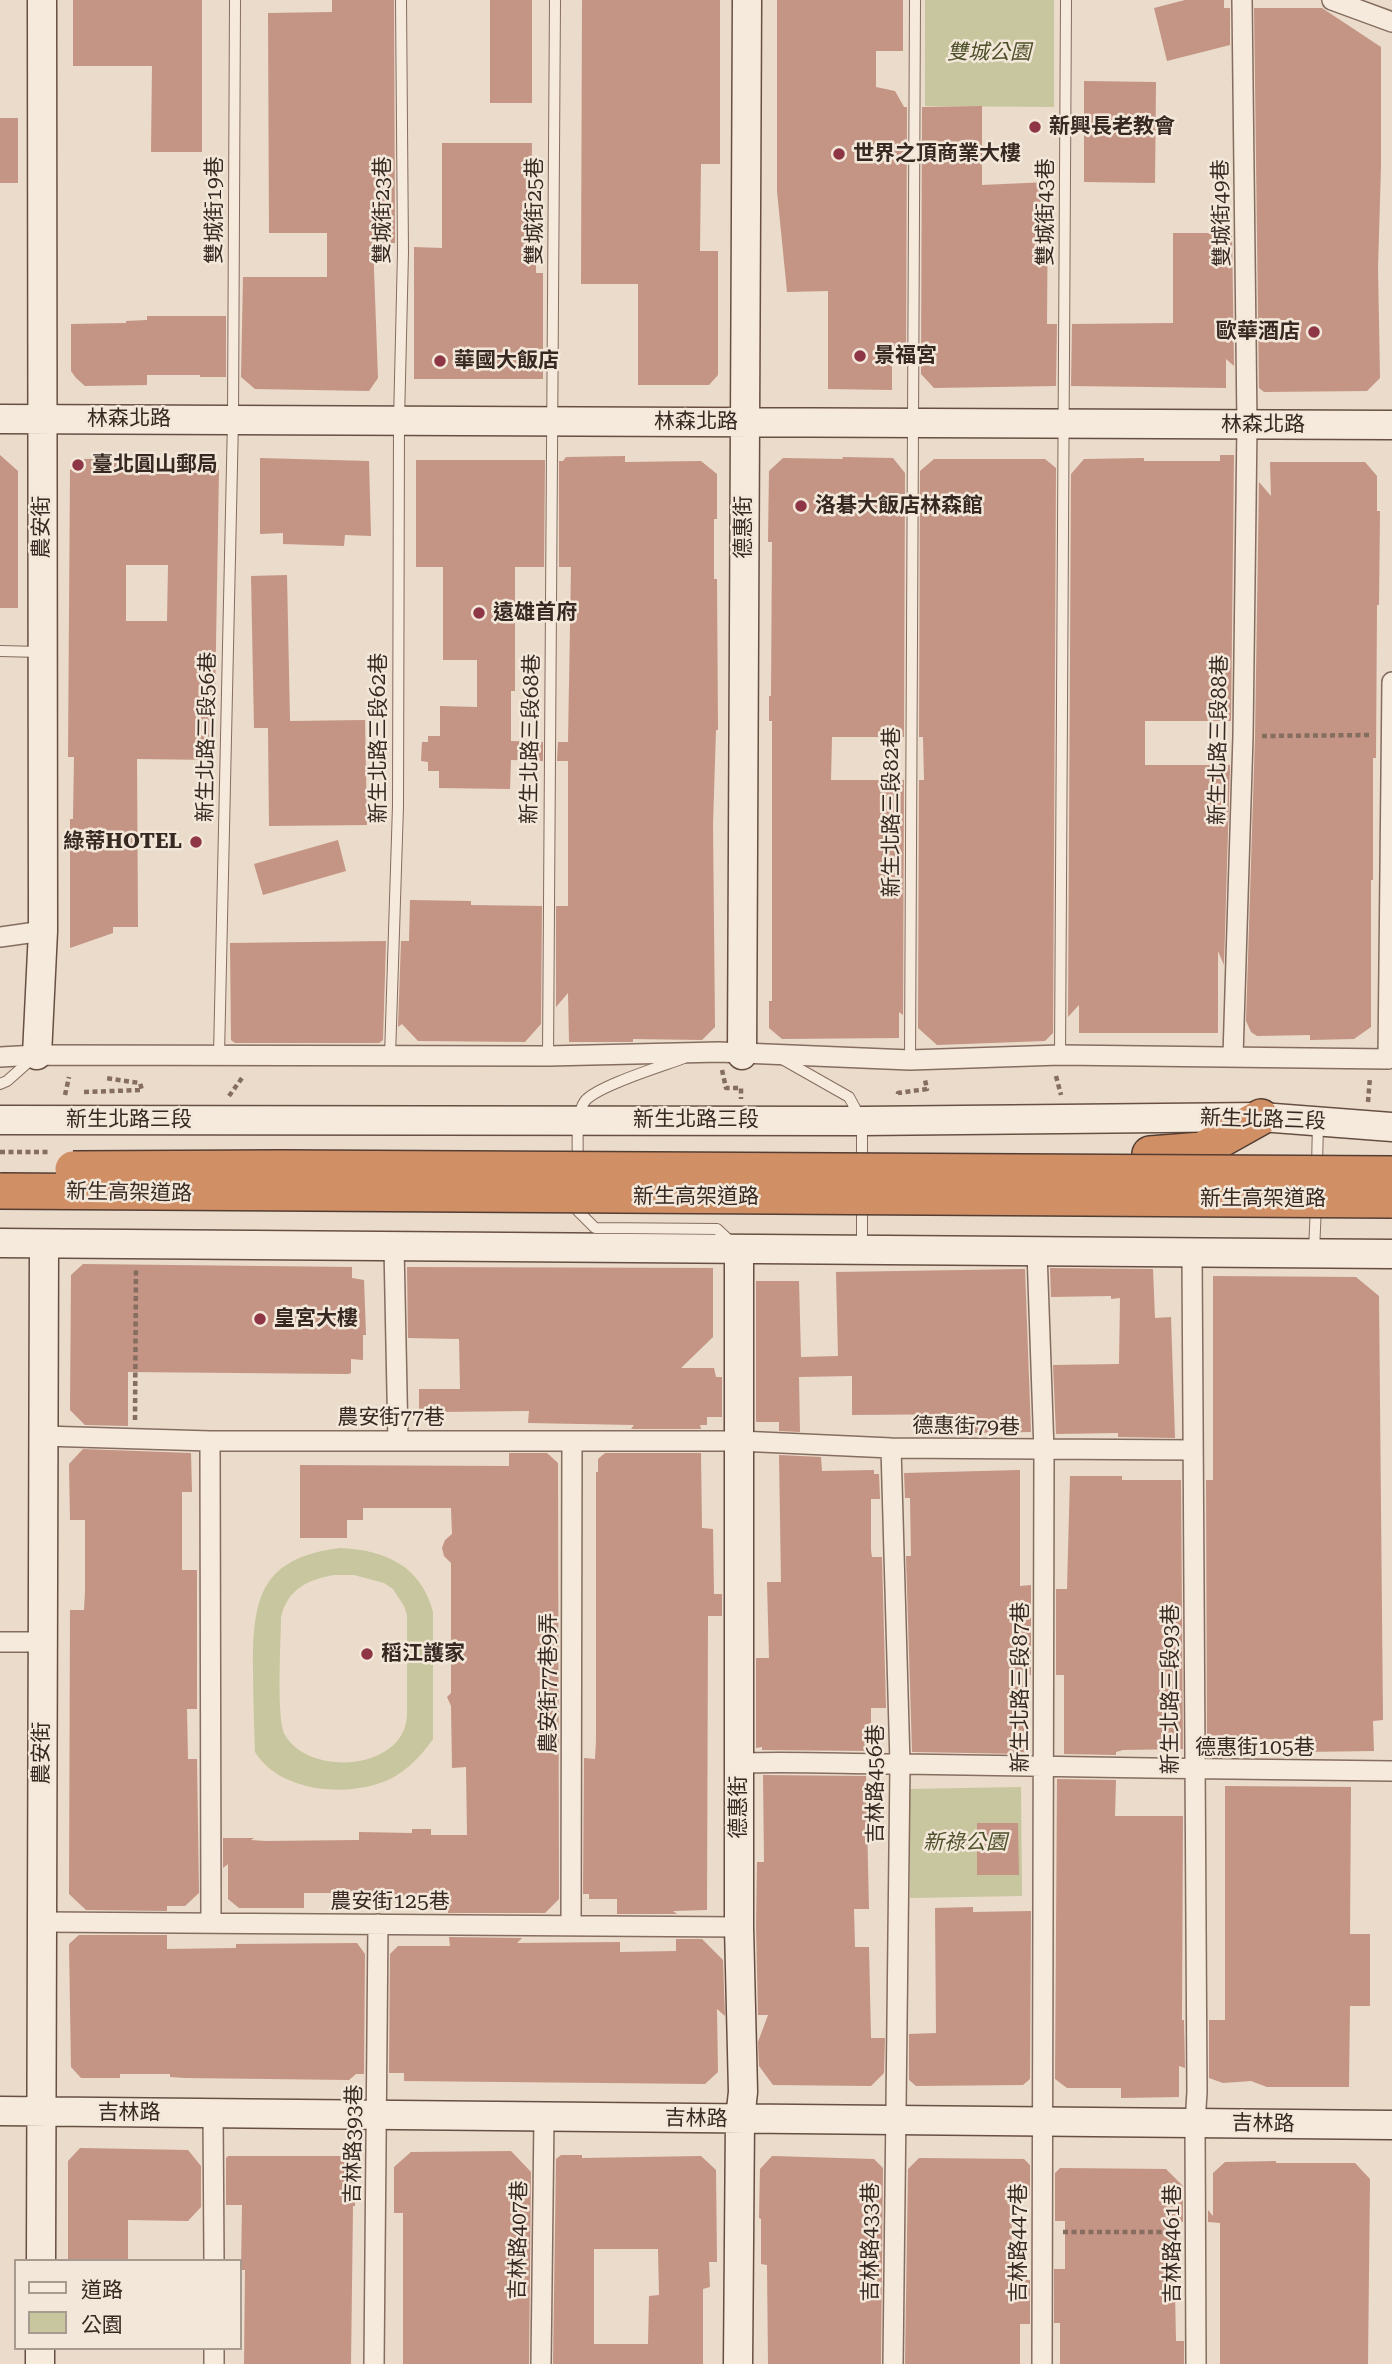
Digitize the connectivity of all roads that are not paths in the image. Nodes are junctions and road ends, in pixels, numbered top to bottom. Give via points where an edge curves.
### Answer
1 (42, 0) edge
2 (235, 0) edge
3 (401, 0) edge
4 (555, 0) edge
5 (747, 0) edge
6 (915, 0) edge
7 (1066, 0) edge
8 (1242, 0) edge
9 (1332, 0) edge
10 (1392, 22) edge
11 (0, 419) edge
12 (41, 419) junction
13 (233, 420) junction
14 (399, 421) junction
15 (554, 422) junction
16 (745, 422) junction
17 (1065, 424) junction
18 (912, 425) junction
19 (1247, 425) junction
20 (1392, 425) edge
21 (0, 651) edge
22 (43, 652) junction
23 (1392, 682) edge
24 (43, 931) junction
25 (0, 936) edge
26 (721, 1053) junction
27 (37, 1055) junction
28 (219, 1055) junction
29 (776, 1055) junction
30 (1060, 1055) junction
31 (390, 1056) junction
32 (548, 1056) junction
33 (1233, 1056) junction
34 (0, 1057) edge
35 (910, 1059) junction
36 (0, 1084) edge
37 (1261, 1117) junction
38 (579, 1119) junction
39 (0, 1120) edge
40 (1318, 1120) junction
41 (862, 1121) junction
42 (1392, 1128) edge
43 (282, 1168) junction
44 (0, 1170) edge
45 (1392, 1174) edge
46 (0, 1191) edge
47 (114, 1194) junction
48 (1392, 1200) edge
49 (0, 1209) edge
50 (0, 1243) edge
51 (44, 1245) junction
52 (394, 1247) junction
53 (739, 1250) junction
54 (862, 1251) junction
55 (1037, 1252) junction
56 (1192, 1254) junction
57 (1392, 1254) edge
58 (1314, 1255) junction
59 (43, 1436) junction
60 (210, 1441) junction
61 (398, 1441) junction
62 (572, 1441) junction
63 (739, 1441) junction
64 (891, 1448) junction
65 (1192, 1450) junction
66 (1044, 1451) junction
67 (0, 1642) edge
68 (43, 1642) junction
69 (740, 1763) junction
70 (900, 1764) junction
71 (1044, 1765) junction
72 (1194, 1770) junction
73 (1392, 1771) edge
74 (42, 1922) junction
75 (211, 1923) junction
76 (378, 1924) junction
77 (571, 1926) junction
78 (738, 1927) junction
79 (0, 2111) edge
80 (41, 2112) junction
81 (213, 2113) junction
82 (378, 2115) junction
83 (544, 2117) junction
84 (740, 2119) junction
85 (894, 2120) junction
86 (1042, 2122) junction
87 (1195, 2123) junction
88 (1392, 2126) edge
89 (41, 2259) edge
90 (214, 2259) edge
91 (374, 2364) edge
92 (541, 2364) edge
93 (738, 2364) edge
94 (893, 2364) edge
95 (1042, 2364) edge
96 (1196, 2364) edge

1 - 12 street, 農安街
2 - 13 lane, 雙城街19巷
3 - 14 lane, 雙城街23巷
4 - 15 lane, 雙城街25巷
5 - 16 street, 德惠街
6 - 18 lane, 新生北路三段82巷
7 - 17 lane, 雙城街43巷
8 - 19 street, 雙城街49巷
9 - 10 street
11 - 12 street, 林森北路
12 - 13 street, 林森北路
12 - 22 street, 農安街
13 - 14 street, 林森北路
13 - 28 lane, 新生北路三段56巷
14 - 15 street, 林森北路
14 - 31 lane, 新生北路三段62巷 via 398,806
15 - 16 street, 林森北路
15 - 32 lane, 新生北路三段68巷
16 - 18 street, 林森北路
16 - 26 street, 德惠街
17 - 18 street, 林森北路
17 - 19 street, 林森北路
17 - 30 lane, 雙城街43巷
18 - 35 lane, 新生北路三段82巷
19 - 20 street, 林森北路
19 - 33 street, 新生北路三段88巷
21 - 22 lane
22 - 24 street, 農安街
23 - 33 street via 1388,1059
24 - 25 street
24 - 27 street, 農安街
26 - 29 street
26 - 32 street
26 - 38 lane via 609,1085 585,1101
27 - 28 street
27 - 34 street
27 - 36 lane
28 - 31 street
29 - 35 street
29 - 41 lane via 849,1097
30 - 33 street
30 - 35 street
31 - 32 street
37 - 40 street, 新生北路三段
37 - 41 street, 新生北路三段
37 - 43 highway, bridge via 1202,1150 1150,1154 549,1157 415,1153
38 - 39 street, 新生北路三段
38 - 41 street, 新生北路三段
38 - 53 lane via 577,1210 595,1228 717,1229
40 - 42 street, 新生北路三段
40 - 58 lane
41 - 54 lane
43 - 44 highway, 新生高架道路, bridge
43 - 45 highway, 新生高架道路, bridge
46 - 47 highway, 新生高架道路, bridge
47 - 48 highway, 新生高架道路, bridge
47 - 49 highway, bridge
50 - 51 street
51 - 52 street
51 - 59 street, 農安街
52 - 53 street
52 - 61 street
53 - 54 street
53 - 63 street, 德惠街
54 - 55 street
55 - 56 street
55 - 66 street, 新生北路三段87巷
56 - 58 street
56 - 65 street, 新生北路三段93巷
57 - 58 street
59 - 60 street, 農安街77巷
59 - 68 street, 農安街
60 - 61 street, 農安街77巷
60 - 75 street
61 - 62 street, 農安街77巷
62 - 63 street, 農安街77巷
62 - 77 street, 農安街77巷9弄
63 - 64 street, 德惠街79巷
63 - 69 street, 德惠街
64 - 66 street, 德惠街79巷
64 - 70 street, 吉林路456巷
65 - 66 street, 德惠街79巷
65 - 72 street, 新生北路三段93巷
66 - 71 street, 新生北路三段87巷
67 - 68 street
68 - 74 street, 農安街
69 - 70 street, 德惠街105巷
69 - 78 street, 德惠街
70 - 71 street, 德惠街105巷
70 - 85 street, 吉林路456巷
71 - 72 street, 德惠街105巷
71 - 86 street, 新生北路三段87巷
72 - 73 street, 德惠街105巷
72 - 87 street, 新生北路三段93巷
74 - 75 street, 農安街125巷
74 - 80 street, 農安街
75 - 76 street, 農安街125巷
76 - 77 street, 農安街125巷
76 - 82 street, 吉林路393巷
77 - 78 street, 農安街125巷
78 - 84 street, 德惠街
79 - 80 street, 吉林路
80 - 81 street, 吉林路
80 - 89 street, 農安街
81 - 82 street, 吉林路
81 - 90 street
82 - 83 street, 吉林路
82 - 91 street, 吉林路393巷
83 - 84 street, 吉林路
83 - 92 street, 吉林路407巷
84 - 85 street, 吉林路
84 - 93 street, 德惠街
85 - 86 street, 吉林路
85 - 94 street, 吉林路433巷
86 - 87 street, 吉林路
86 - 95 street, 吉林路447巷
87 - 88 street, 吉林路
87 - 96 street, 吉林路461巷

